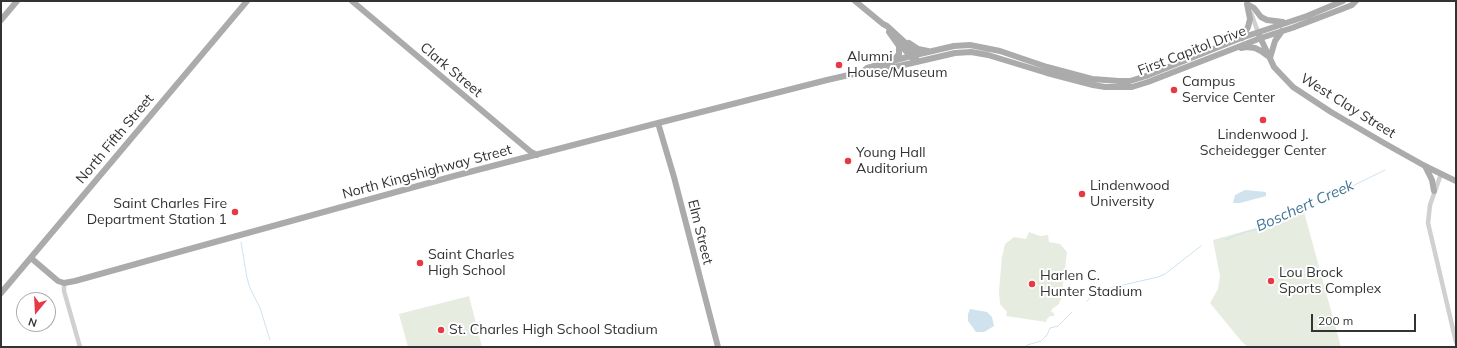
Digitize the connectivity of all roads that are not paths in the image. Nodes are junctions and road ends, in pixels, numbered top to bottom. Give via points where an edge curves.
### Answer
1 (17, 1) edge
2 (247, 1) edge
3 (352, 1) edge
4 (855, 1) edge
5 (1343, 1) edge
6 (1356, 1) edge
7 (1247, 2) edge
8 (1, 20) edge
9 (1288, 22) junction
10 (887, 28) junction
11 (1282, 31) junction
12 (1259, 35) junction
13 (1241, 38) junction
14 (1226, 51) junction
15 (931, 52) junction
16 (914, 57) junction
17 (1270, 58) junction
18 (892, 62) junction
19 (862, 72) junction
20 (670, 120) junction
21 (658, 123) junction
22 (662, 137) junction
23 (537, 155) junction
24 (1425, 166) junction
25 (1441, 174) junction
26 (1456, 181) edge
27 (1434, 191) junction
28 (31, 258) junction
29 (64, 283) junction
30 (1, 293) edge
31 (1456, 342) edge
32 (80, 347) edge
33 (718, 347) edge

1 - 8 main road
2 - 28 main road, North Fifth Street
3 - 23 main road, Clark Street
4 - 10 main road
5 - 9 main road, First Capitol Drive
6 - 11 main road, First Capitol Drive via 1352,5
7 - 9 main road via 1267,20
7 - 12 street, West Clay Street
7 - 13 main road via 1250,19
9 - 12 main road, First Capitol Drive
10 - 15 main road via 893,29 918,49
10 - 16 main road
10 - 18 main road via 899,46 899,54
11 - 12 main road, First Capitol Drive
11 - 17 main road via 1275,41
12 - 13 main road, First Capitol Drive
12 - 14 main road, First Capitol Drive
12 - 17 main road, West Clay Street
13 - 15 main road, First Capitol Drive via 1146,76 1119,82 1075,75 988,48 961,45
14 - 16 main road, First Capitol Drive via 1132,87 1087,84 971,52
14 - 17 main road via 1246,47 1261,51
15 - 16 main road, First Capitol Drive
16 - 18 main road
16 - 19 main road via 869,73
17 - 24 main road, West Clay Street via 1283,77 1304,95
18 - 19 main road via 867,68
19 - 20 main road, North Kingshighway Street
20 - 21 main road, North Kingshighway Street
20 - 22 main road
21 - 22 main road, Elm Street
21 - 23 main road, North Kingshighway Street
22 - 33 main road, Elm Street
23 - 29 main road, North Kingshighway Street
24 - 25 main road, West Clay Street
24 - 27 main road
25 - 26 main road, West Clay Street
25 - 27 street
27 - 31 street via 1428,223
28 - 29 main road via 55,279
28 - 30 main road, North Fifth Street
29 - 32 street

